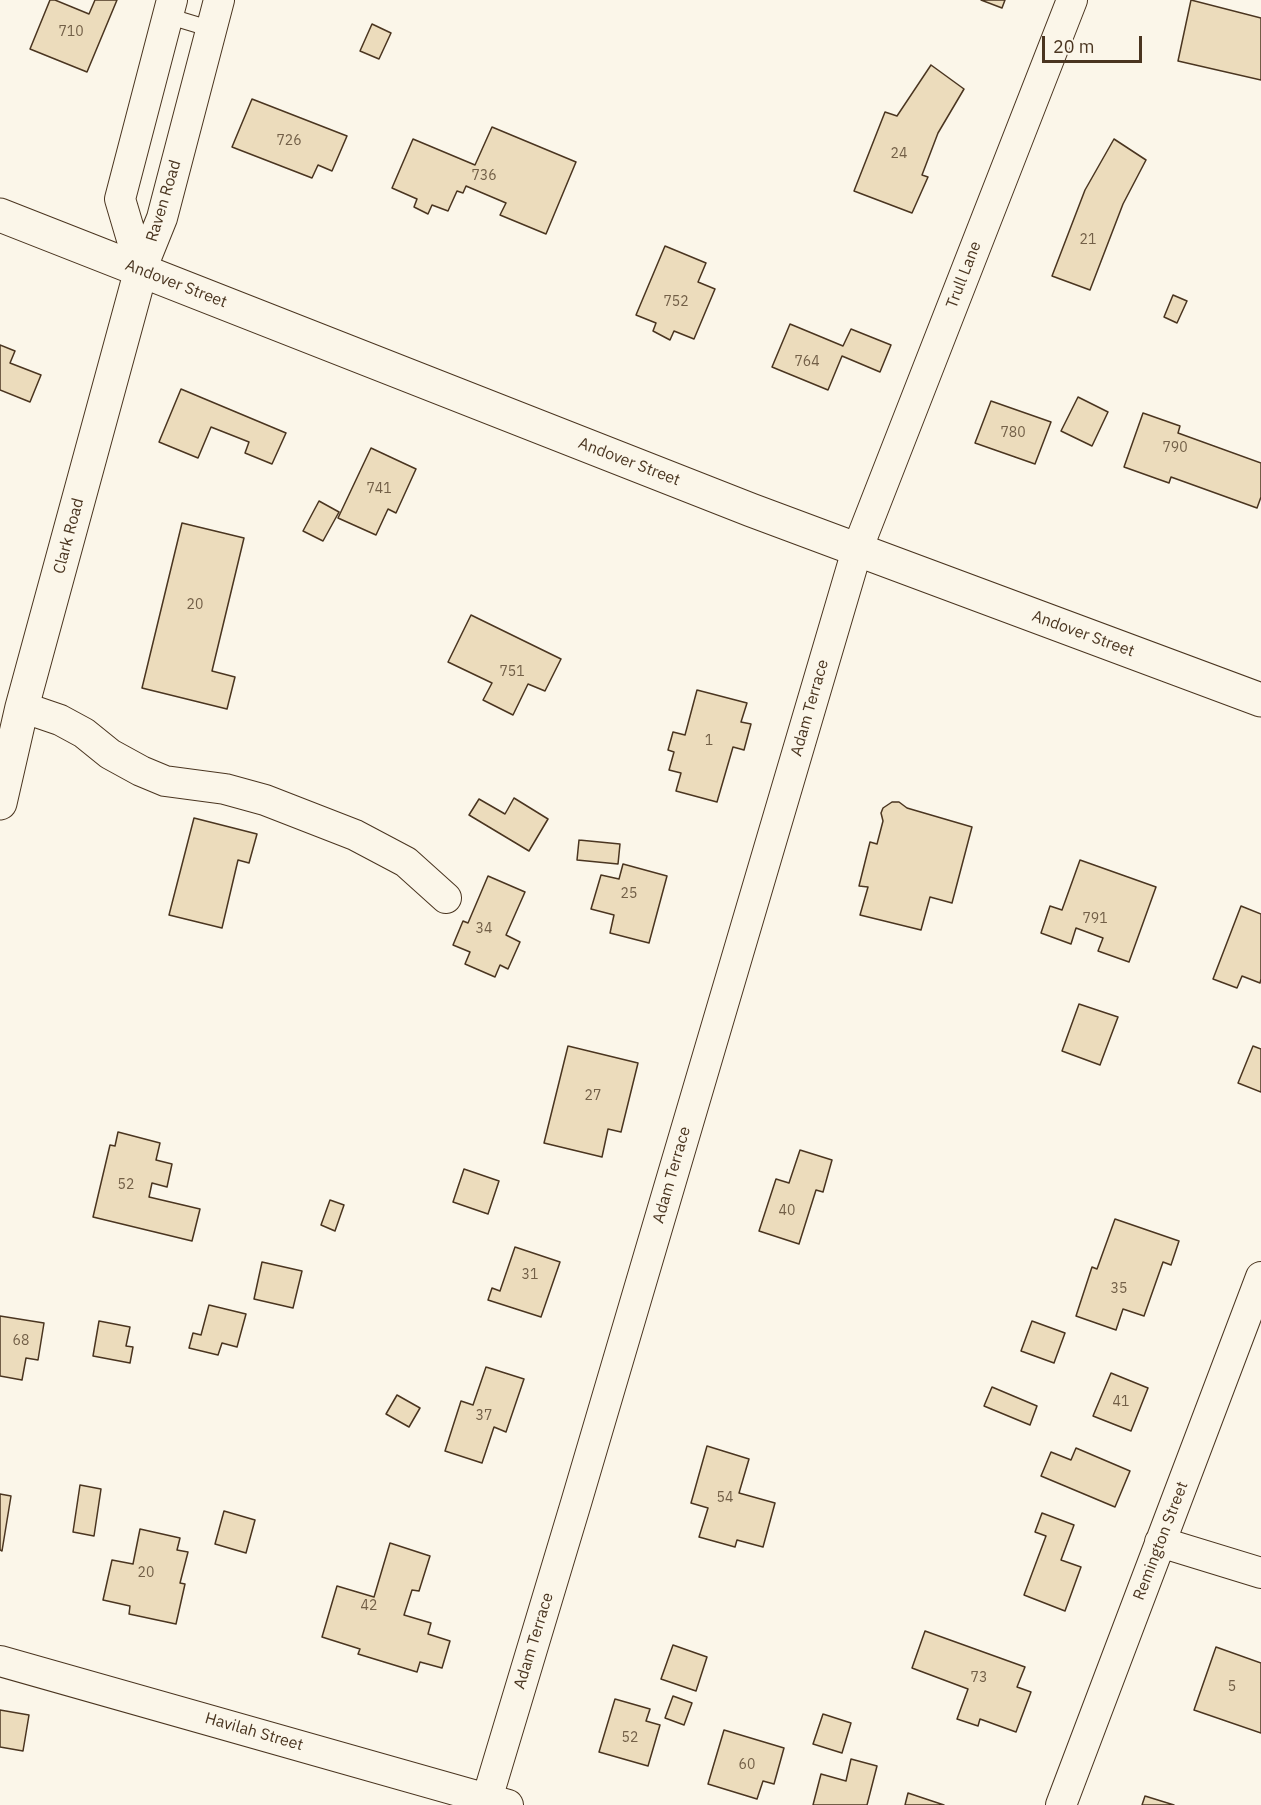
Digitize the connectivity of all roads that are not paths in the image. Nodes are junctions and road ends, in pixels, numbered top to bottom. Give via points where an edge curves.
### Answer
1 (219, 0) edge
2 (1072, 0) edge
3 (170, 8) edge
4 (211, 29) junction
5 (0, 215) edge
6 (141, 270) junction
7 (857, 550) junction
8 (1261, 700) edge
9 (22, 707) junction
10 (0, 804) edge
11 (446, 898) dead end
12 (1261, 1277) edge
13 (1160, 1542) junction
14 (1261, 1573) edge
15 (0, 1661) edge
16 (497, 1802) edge
17 (1061, 1805) edge

1 - 4 street, Raven Road
2 - 7 street, Trull Lane
3 - 4 lane
3 - 6 street, Raven Road via 120,200
4 - 6 street, Raven Road via 162,218
5 - 6 main road, Andover Street
6 - 7 main road, Andover Street
6 - 9 main road, Clark Road
7 - 8 main road, Andover Street
7 - 16 street, Adam Terrace via 576,1503
9 - 10 main road, Clark Road
9 - 11 street via 60,720 110,754 165,782 225,789 265,800 355,835 406,862
12 - 13 street, Remington Street
13 - 14 street
13 - 17 street, Remington Street
15 - 16 street, Havilah Street

